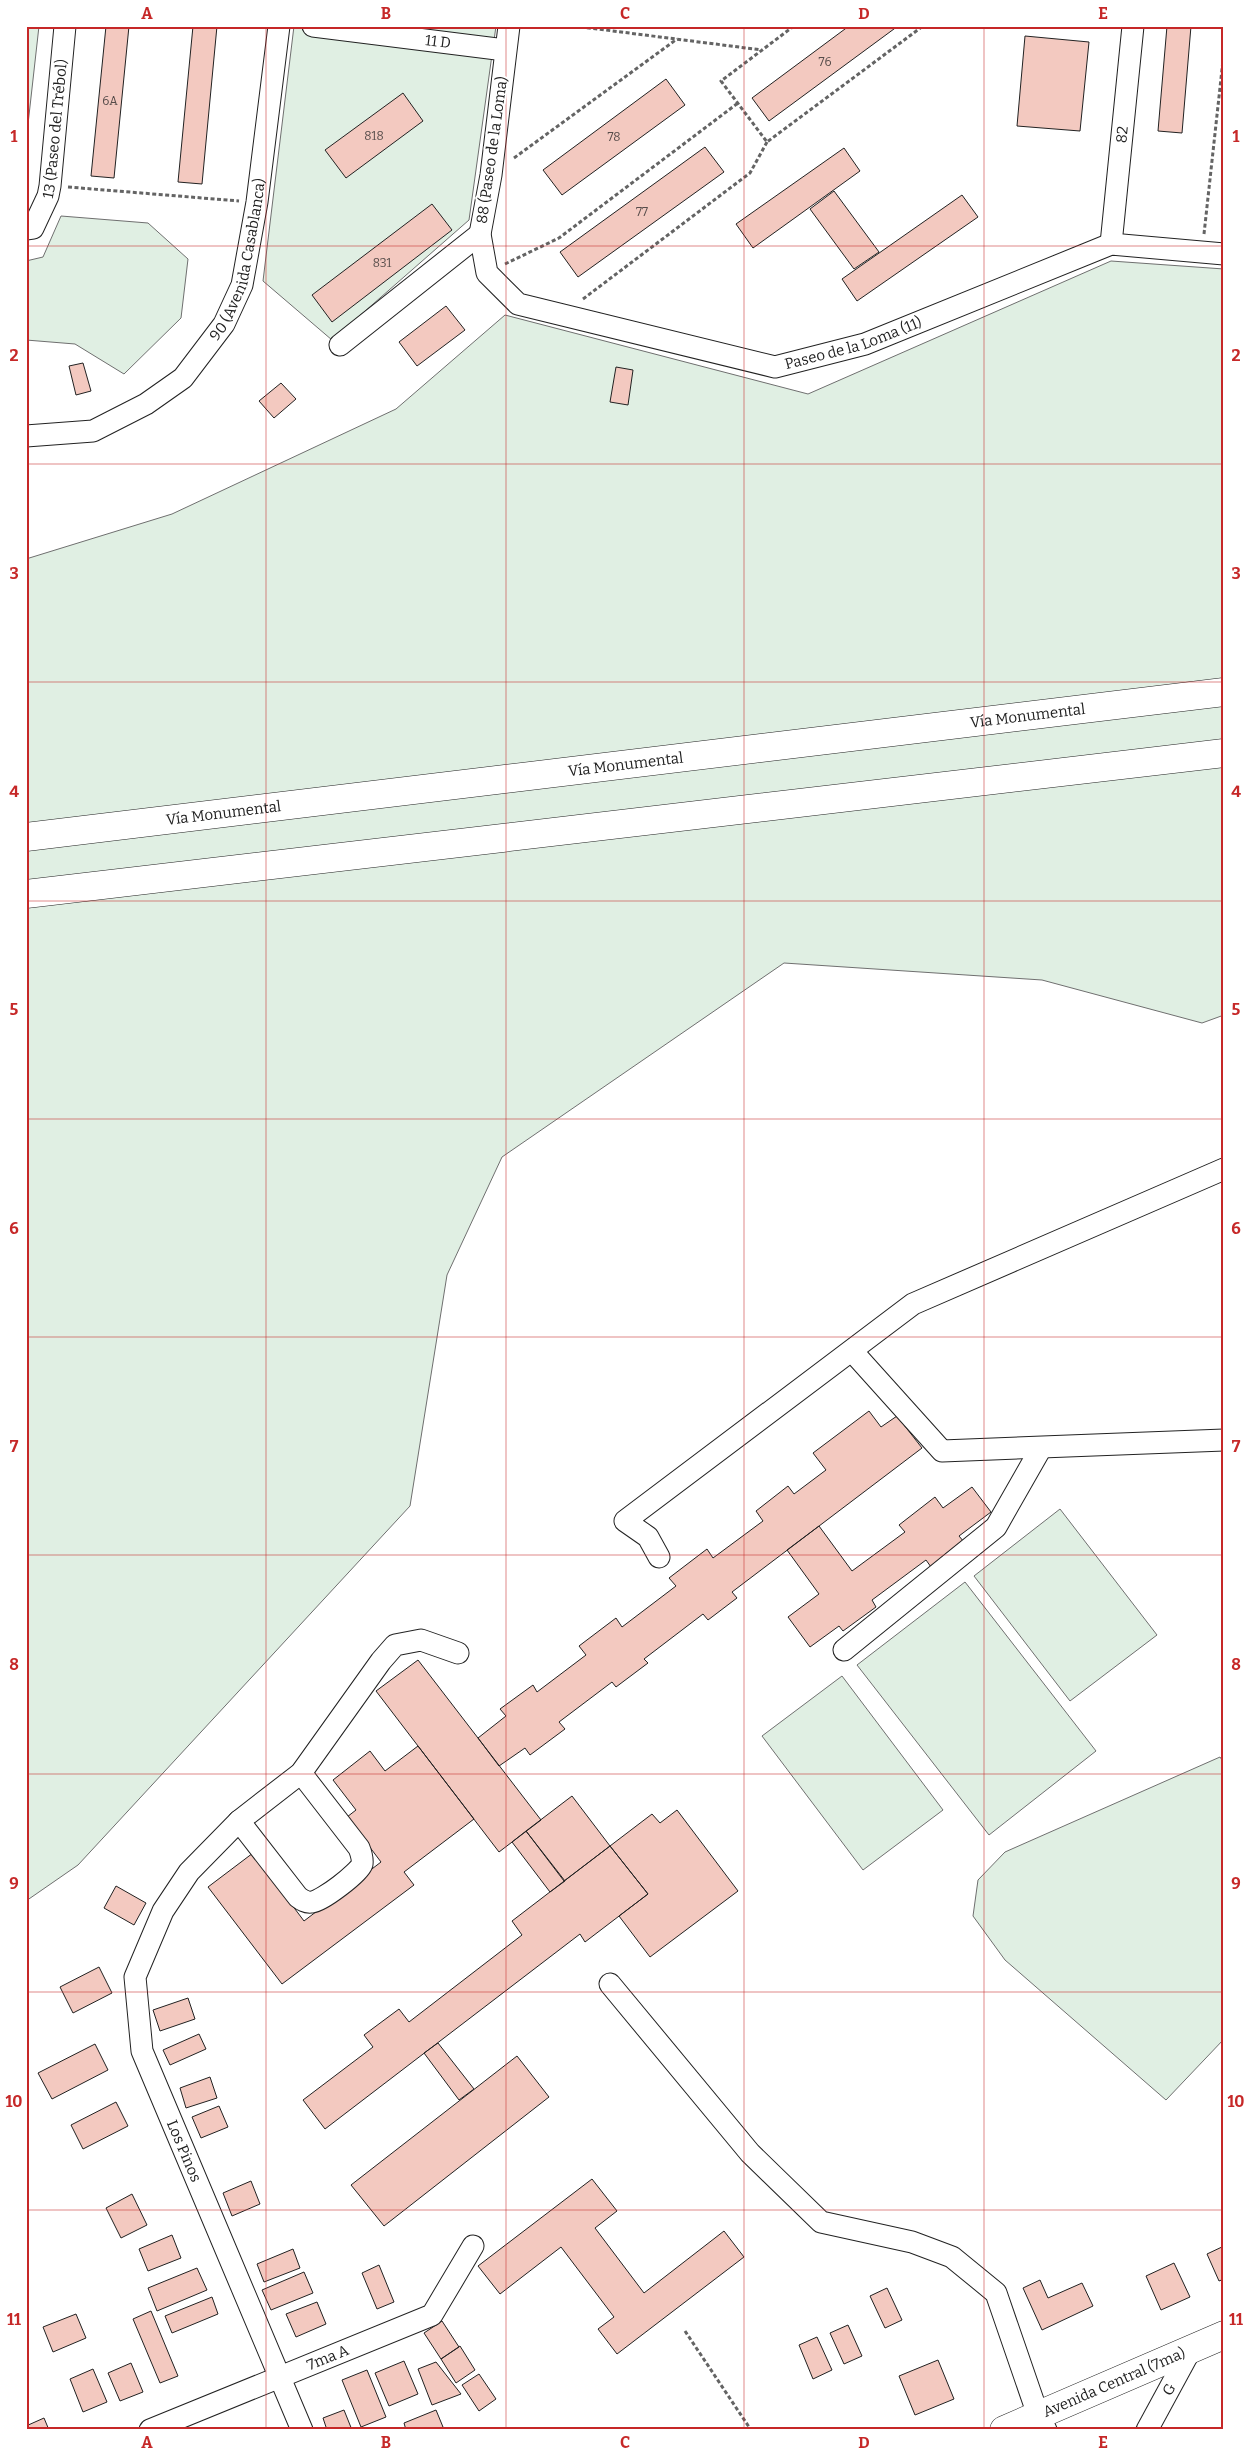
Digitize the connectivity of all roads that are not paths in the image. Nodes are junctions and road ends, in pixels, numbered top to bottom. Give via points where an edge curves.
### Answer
1 (65, 26) edge
2 (279, 26) edge
3 (313, 26) edge
4 (509, 26) edge
5 (1133, 26) edge
6 (505, 50) junction
7 (29, 228) edge
8 (480, 234) junction
9 (1111, 244) junction
10 (1224, 254) edge
11 (487, 273) joint
12 (340, 345) dead end
13 (26, 436) edge
14 (1224, 692) edge
15 (1224, 753) edge
16 (26, 822) edge
17 (123, 824) junction
18 (26, 837) edge
19 (32, 894) edge
20 (1224, 1169) edge
21 (852, 1352) junction
22 (1224, 1440) edge
23 (1041, 1448) junction
24 (659, 1557) dead end
25 (844, 1650) dead end
26 (458, 1653) dead end
27 (301, 1773) junction
28 (239, 1821) junction
29 (610, 1984) dead end
30 (473, 2246) dead end
31 (1224, 2335) edge
32 (1191, 2349) junction
33 (280, 2377) junction
34 (1042, 2422) edge
35 (150, 2430) edge
36 (302, 2430) edge
37 (1004, 2430) edge
38 (1147, 2430) edge

1 - 7 street, 13 (Paseo del Trébol) via 50,186 48,196
2 - 13 street, 90 (Avenida Casablanca) via 257,202 242,285 224,324 183,378 146,404 93,431
3 - 6 street, 11 D
4 - 6 street, 88 (Paseo de la Loma)
5 - 9 street, 82
6 - 8 street, 88 (Paseo de la Loma) via 491,175
8 - 11 street, 88 (Paseo de la Loma)
8 - 12 street
9 - 10 street, Paseo de la Loma (11)
9 - 11 street, Paseo de la Loma (11) via 865,344 775,367 518,304
14 - 17 main road, Vía Monumental
15 - 19 main road
16 - 17 main road
17 - 18 main road, Vía Monumental
20 - 21 street via 913,1304
21 - 23 street via 942,1451
21 - 24 street via 625,1521 648,1537
22 - 23 street
23 - 25 street via 996,1527
26 - 27 street, Los Pinos via 421,1640 395,1645
27 - 28 street, Los Pinos
27 - 28 street via 359,1848 362,1864 357,1872 323,1898 304,1902
28 - 33 street, Los Pinos via 189,1872 163,1911 135,1977 142,2051
29 - 34 street via 750,2153 821,2222 912,2242 952,2257 996,2293
30 - 33 street, 7ma A via 432,2315
31 - 32 main road, Avenida Central (7ma)
32 - 34 main road, Avenida Central (7ma)
32 - 38 street, G
33 - 35 street, 7ma A
33 - 36 street, Los Pinos
34 - 37 main road, Avenida Central (7ma)

